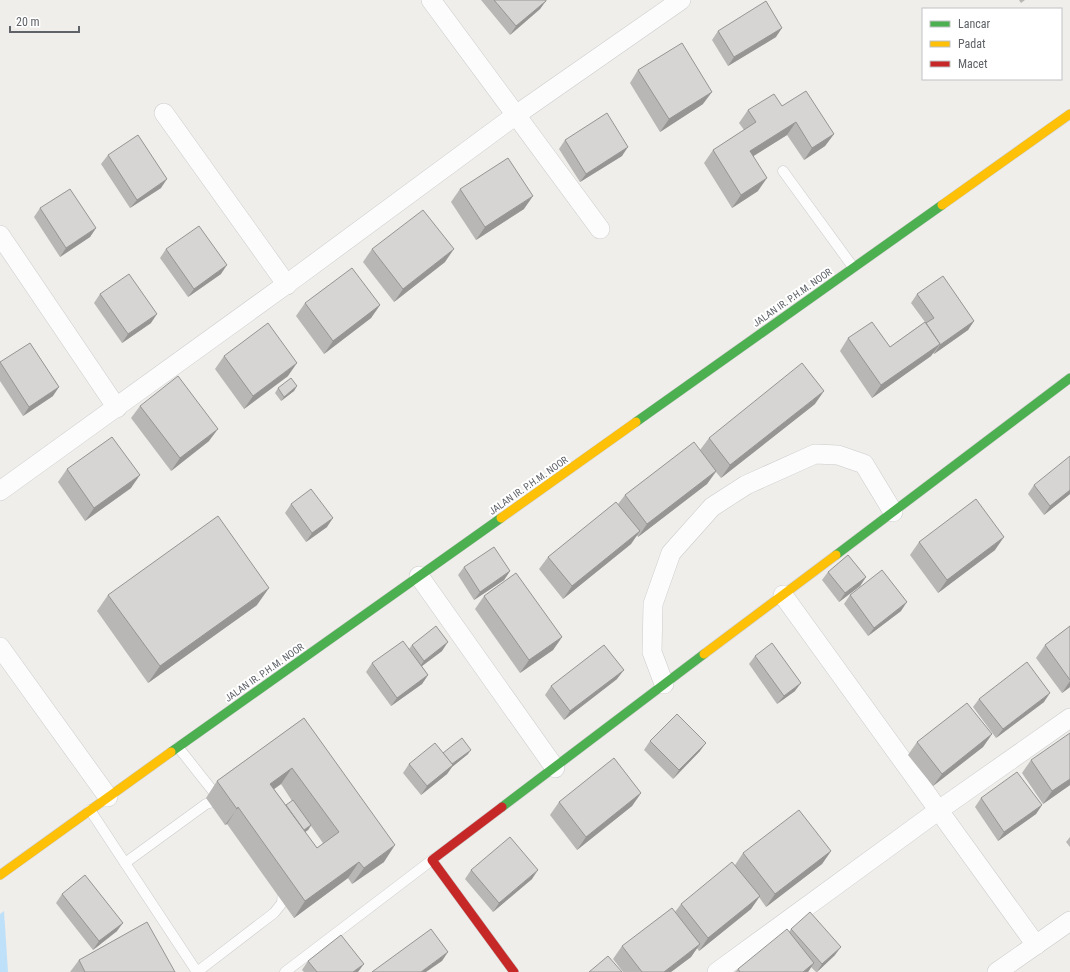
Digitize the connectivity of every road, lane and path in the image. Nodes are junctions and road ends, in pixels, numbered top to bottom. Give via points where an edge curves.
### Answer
1 (431, 0) edge
2 (681, 0) edge
3 (164, 113) dead end
4 (1070, 114) edge
5 (516, 115) junction
6 (784, 171) dead end
7 (600, 229) dead end
8 (0, 235) edge
9 (853, 267) junction
10 (287, 285) junction
11 (1070, 379) edge
12 (117, 408) junction
13 (0, 491) edge
14 (893, 512) junction
15 (419, 576) junction
16 (783, 595) junction
17 (0, 647) edge
18 (664, 684) junction
19 (1070, 718) edge
20 (178, 747) junction
21 (555, 768) junction
22 (108, 797) junction
23 (90, 810) junction
24 (939, 810) junction
25 (432, 860) junction
26 (125, 862) junction
27 (0, 875) edge
28 (281, 882) edge
29 (1070, 921) edge
30 (1036, 945) junction
31 (197, 972) edge
32 (285, 972) edge
33 (514, 972) edge
34 (717, 972) edge
35 (997, 972) edge

1 - 5 street
2 - 5 street
3 - 10 street
4 - 9 main road, JALAN IR. P.H.M. NOOR
5 - 7 street
5 - 10 street
6 - 9 lane
8 - 12 street
9 - 15 main road, JALAN IR. P.H.M. NOOR
10 - 12 street
11 - 14 main road
12 - 13 street
14 - 16 main road
14 - 18 street via 864,464 838,455 815,454 746,485 712,507 671,553 653,604 652,652
15 - 20 main road, JALAN IR. P.H.M. NOOR
15 - 21 street
16 - 18 main road
16 - 24 street
17 - 22 street
18 - 21 main road
19 - 24 street
20 - 22 main road, JALAN IR. P.H.M. NOOR
20 - 26 lane via 223,803 206,804
21 - 25 main road
22 - 23 main road, JALAN IR. P.H.M. NOOR
23 - 26 lane
23 - 27 main road, JALAN IR. P.H.M. NOOR
24 - 30 street
24 - 34 street
25 - 32 lane
25 - 33 main road
26 - 31 lane
28 - 31 lane via 282,903 274,913
29 - 30 street
30 - 35 street

